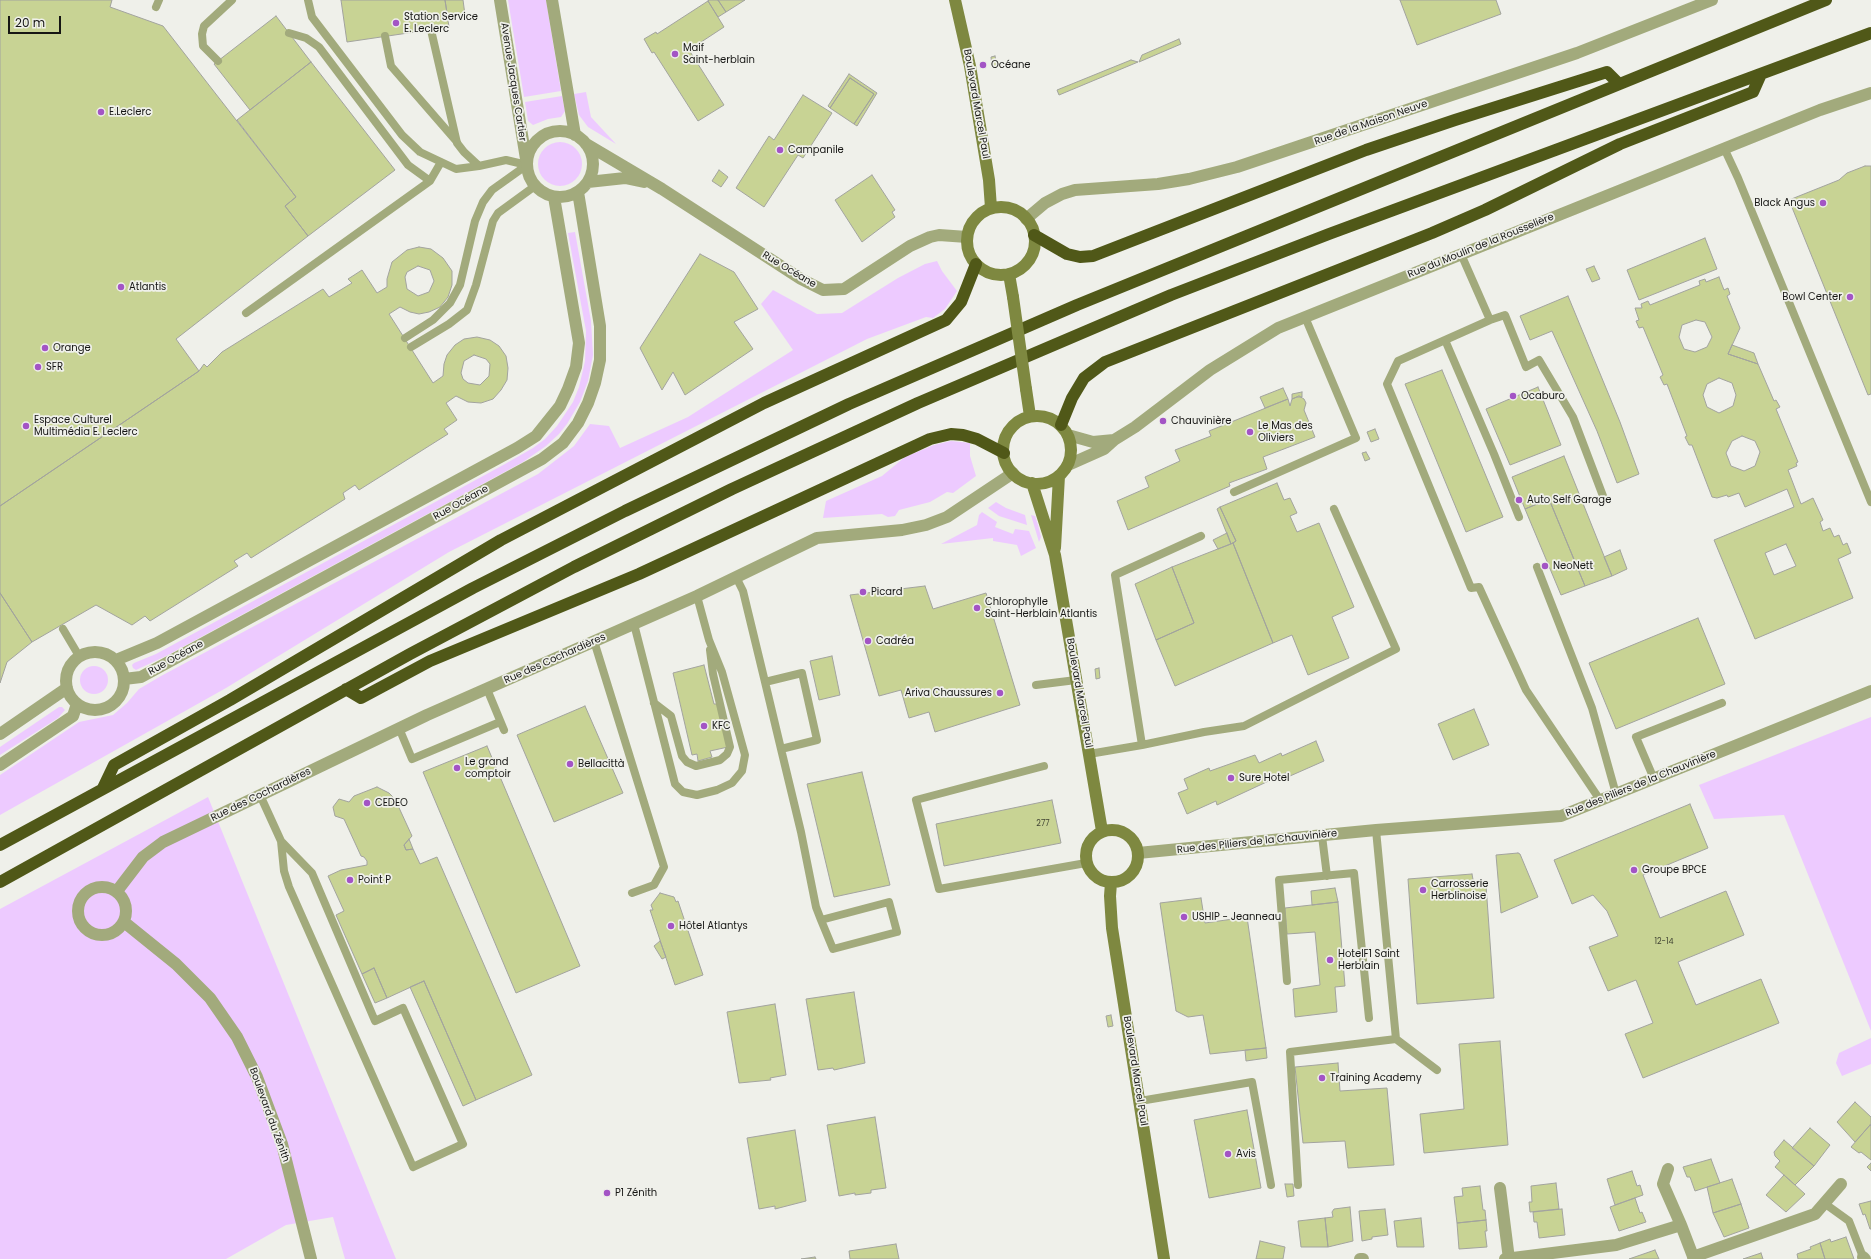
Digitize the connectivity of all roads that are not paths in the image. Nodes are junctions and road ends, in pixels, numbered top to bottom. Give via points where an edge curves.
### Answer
1 (232, 0) edge
2 (308, 0) edge
3 (500, 0) edge
4 (552, 0) edge
5 (955, 0) edge
6 (1712, 0) edge
7 (1826, 0) edge
8 (431, 30) dead end
9 (1871, 32) edge
10 (289, 33) dead end
11 (385, 36) dead end
12 (218, 61) dead end
13 (1761, 74) junction
14 (1619, 84) junction
15 (1871, 93) edge
16 (575, 135) junction
17 (457, 143) junction
18 (586, 144) junction
19 (1724, 148) junction
20 (441, 162) junction
21 (526, 165) junction
22 (479, 166) junction
23 (430, 181) junction
24 (588, 182) junction
25 (535, 186) junction
26 (662, 189) junction
27 (578, 192) junction
28 (554, 197) junction
29 (991, 208) junction
30 (1026, 219) junction
31 (1034, 235) junction
32 (967, 237) junction
33 (1461, 254) junction
34 (976, 264) junction
35 (1009, 274) junction
36 (246, 313) dead end
37 (1304, 317) junction
38 (1490, 320) junction
39 (404, 338) dead end
40 (1445, 340) junction
41 (411, 347) dead end
42 (1030, 416) junction
43 (1065, 430) junction
44 (1114, 440) junction
45 (1004, 452) junction
46 (1068, 465) junction
47 (1013, 473) junction
48 (1059, 476) junction
49 (1032, 483) junction
50 (1234, 492) dead end
51 (1603, 496) dead end
52 (1871, 502) edge
53 (1334, 509) dead end
54 (1519, 517) dead end
55 (1201, 536) dead end
56 (1055, 555) junction
57 (1537, 567) dead end
58 (736, 577) junction
59 (697, 596) junction
60 (634, 624) junction
61 (63, 629) dead end
62 (709, 640) junction
63 (594, 641) junction
64 (79, 656) junction
65 (116, 660) junction
66 (124, 679) junction
67 (1076, 680) junction
68 (766, 682) junction
69 (1036, 684) dead end
70 (67, 688) junction
71 (346, 689) junction
72 (487, 690) junction
73 (1871, 690) edge
74 (654, 703) junction
75 (1722, 703) dead end
76 (77, 704) junction
77 (500, 722) junction
78 (399, 728) junction
79 (504, 730) dead end
80 (0, 734) edge
81 (1142, 745) junction
82 (781, 748) junction
83 (1089, 754) junction
84 (0, 765) edge
85 (1044, 766) dead end
86 (1654, 779) junction
87 (103, 788) junction
88 (1616, 794) junction
89 (260, 795) junction
90 (1600, 800) junction
91 (1376, 830) junction
92 (1102, 831) junction
93 (1322, 836) junction
94 (281, 841) junction
95 (0, 845) edge
96 (1138, 853) junction
97 (1086, 863) junction
98 (1327, 876) junction
99 (0, 882) edge
100 (1111, 883) junction
101 (117, 891) junction
102 (632, 893) dead end
103 (821, 920) junction
104 (124, 922) junction
105 (1287, 981) dead end
106 (1369, 1018) dead end
107 (1396, 1039) junction
108 (1437, 1070) dead end
109 (1140, 1101) junction
110 (1668, 1169) dead end
111 (1841, 1184) dead end
112 (1271, 1185) dead end
113 (1298, 1185) dead end
114 (1500, 1188) dead end
115 (1824, 1203) junction
116 (1681, 1225) junction
117 (1694, 1258) edge
118 (1864, 1258) edge
119 (311, 1259) edge
120 (1164, 1259) edge
121 (1508, 1259) edge

1 - 12 lane via 204,26 202,34 203,46
2 - 20 lane via 312,17 402,135 420,152
3 - 21 street, Avenue Jacques Cartier
4 - 16 street
5 - 29 street, Boulevard Marcel Paul via 970,66 989,180
6 - 30 street, Rue de la Maison Neuve via 1577,53 1237,167 1189,180 1075,190 1045,203
7 - 14 highway
8 - 17 lane
9 - 13 highway
10 - 23 lane via 306,38 319,47 408,165
11 - 17 lane via 391,66
13 - 43 highway via 1753,92 1620,144 1478,213 1106,362 1084,378 1072,398
13 - 71 highway via 1171,295 978,377 663,523
14 - 31 highway via 1607,72 1455,120 1366,150 1093,256 1067,254
14 - 87 highway via 1070,308 849,404 639,504 473,588
15 - 19 street, Rue du Moulin de la Rousselière
16 - 18 street
16 - 21 street via 556,131 542,136 531,147
17 - 22 lane
18 - 24 street via 593,162
18 - 26 street, Rue Océane
19 - 33 street, Rue du Moulin de la Rousselière
19 - 52 lane
20 - 22 lane via 456,170
20 - 23 lane
21 - 22 lane via 506,160
21 - 25 street
21 - 39 lane via 492,190 483,202 475,221 460,285 450,303 433,320
23 - 36 lane
24 - 26 street, Rue Océane via 625,178
24 - 27 street
25 - 28 street
25 - 41 lane via 498,213 493,221 467,310
26 - 32 street, Rue Océane via 801,279 823,290 844,289 898,254 930,237 939,234
27 - 28 street via 569,196
27 - 66 street, Rue Océane via 600,326 600,360 588,403 563,442 542,459 141,677
28 - 65 street via 579,343 576,367 568,389 560,406 536,436 158,643
29 - 30 street via 1010,209
29 - 32 street via 975,219
30 - 31 street
31 - 35 street via 1033,250 1027,262
32 - 34 street via 968,252
33 - 37 street, Rue du Moulin de la Rousselière
33 - 38 lane
34 - 35 street via 991,274
34 - 87 highway via 961,302 946,320 764,403 501,540 114,765
35 - 42 street, bridge
37 - 44 street, Rue du Moulin de la Rousselière via 1278,328 1210,370
37 - 50 lane via 1356,438
38 - 40 lane
38 - 51 lane via 1505,315 1526,367 1539,360 1572,417
40 - 54 lane
40 - 90 lane via 1398,361 1387,384 1471,588 1479,587 1526,690
42 - 43 street via 1047,417
42 - 45 street via 1018,422 1008,432
43 - 44 street, Rue du Moulin de la Rousselière via 1093,442
43 - 46 street via 1071,450
44 - 46 street, Rue du Moulin de la Rousselière via 1099,452
45 - 47 street via 1005,460
45 - 71 highway via 963,435 951,434 930,439 626,580 430,661 361,698
46 - 48 street
47 - 49 street via 1018,478
47 - 58 street, Rue des Cochardières via 947,517 926,525 902,530 818,538
48 - 49 street via 1046,482
48 - 56 street, Boulevard Marcel Paul
49 - 56 street, Boulevard Marcel Paul
53 - 81 lane via 1396,649 1244,726
55 - 81 lane via 1115,575
56 - 67 street, Boulevard Marcel Paul
57 - 88 lane via 1592,708
58 - 59 street, Rue des Cochardières
58 - 68 lane via 744,591
59 - 60 street, Rue des Cochardières
59 - 62 lane
60 - 63 street, Rue des Cochardières
60 - 74 lane
61 - 64 lane
62 - 74 lane via 713,674 730,747 727,754 720,760 696,766 687,762 682,756 671,716
62 - 74 lane via 722,672 745,755 742,771 732,783 697,795 683,792 675,784
63 - 72 street, Rue des Cochardières
63 - 102 lane via 664,867 654,885
64 - 65 street via 103,652
64 - 70 street via 67,672
65 - 66 street via 123,671
66 - 76 street via 123,690 112,705 94,710
67 - 69 lane
67 - 83 street, Boulevard Marcel Paul
68 - 82 lane
68 - 82 lane via 802,673 817,740
70 - 76 street via 70,697
70 - 80 street
71 - 99 highway
72 - 77 lane
72 - 78 street, Rue des Cochardières
73 - 86 street, Rue des Piliers de la Chauvinière
75 - 86 lane via 1636,737
76 - 84 street via 72,716
77 - 78 lane via 412,759
77 - 79 lane
78 - 89 street, Rue des Cochardières
81 - 83 lane
82 - 103 lane
83 - 92 street, Boulevard Marcel Paul
85 - 97 lane via 916,800 939,889
86 - 88 street, Rue des Piliers de la Chauvinière
87 - 95 highway
88 - 90 street, Rue des Piliers de la Chauvinière
89 - 94 lane
89 - 101 street, Rue des Cochardières via 163,842 143,857
90 - 91 street, Rue des Piliers de la Chauvinière via 1561,816
91 - 93 street, Rue des Piliers de la Chauvinière
91 - 107 lane
92 - 96 street via 1114,830 1126,834 1134,842
92 - 97 street via 1090,842 1086,852
93 - 96 street, Rue des Piliers de la Chauvinière
93 - 98 lane
94 - 94 lane via 284,871 289,887 413,1167 463,1144 403,1008 375,1021 312,873
96 - 100 street via 1137,864 1131,874 1122,881
97 - 100 street via 1095,877
98 - 105 lane via 1279,880
98 - 106 lane via 1354,873
100 - 109 street, Boulevard Marcel Paul via 1112,928
101 - 104 street via 126,903
101 - 104 street via 101,886 89,890 80,899 77,907 78,916 87,930 98,935 111,933
103 - 103 lane via 833,949 897,932 889,902
104 - 119 street, Boulevard du Zénith via 176,964 210,998 237,1037 257,1077 282,1144
107 - 108 lane
107 - 113 lane via 1290,1052
109 - 112 lane via 1252,1082
109 - 120 street, Boulevard Marcel Paul
110 - 116 street via 1663,1184
111 - 115 street
114 - 121 street
115 - 117 street via 1815,1214
115 - 118 lane via 1849,1221
116 - 117 street
116 - 121 street via 1616,1245

